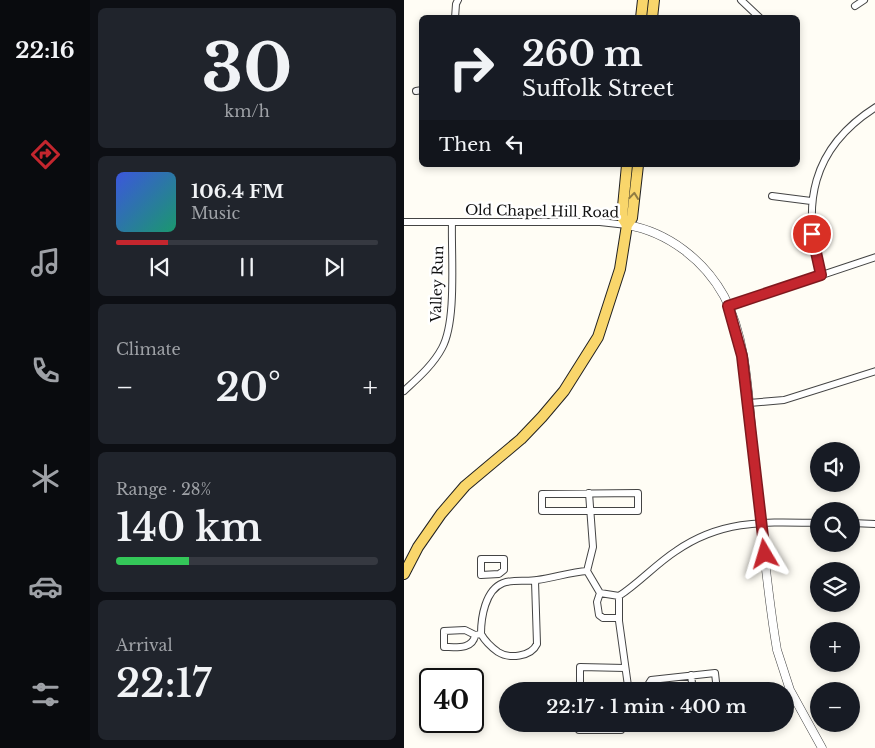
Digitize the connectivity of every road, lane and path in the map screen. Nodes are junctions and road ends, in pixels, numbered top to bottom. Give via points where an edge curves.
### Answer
1 (458, 0) edge
2 (643, 0) edge
3 (654, 0) edge
4 (741, 0) edge
5 (864, 0) edge
6 (855, 6) dead end
7 (456, 15) edge
8 (641, 15) edge
9 (652, 15) edge
10 (757, 15) edge
11 (875, 107) edge
12 (627, 167) edge
13 (638, 167) edge
14 (772, 196) dead end
15 (811, 201) junction
16 (404, 222) edge
17 (452, 222) junction
18 (627, 225) junction
19 (875, 257) edge
20 (821, 275) junction
21 (728, 306) junction
22 (875, 371) edge
23 (404, 391) edge
24 (749, 403) junction
25 (589, 493) junction
26 (590, 510) junction
27 (761, 522) junction
28 (810, 523) edge
29 (860, 523) edge
30 (875, 524) edge
31 (587, 571) junction
32 (404, 574) edge
33 (499, 574) dead end
34 (535, 581) junction
35 (502, 583) junction
36 (600, 593) junction
37 (619, 596) junction
38 (619, 618) junction
39 (478, 635) junction
40 (625, 668) junction
41 (692, 676) junction
42 (580, 682) edge
43 (627, 682) edge
44 (651, 682) edge
45 (692, 682) edge
46 (716, 682) edge
47 (822, 748) edge

1 - 7 street
2 - 8 main road
3 - 9 main road
4 - 10 street
5 - 6 street
11 - 15 street via 849,126 832,148 817,178
12 - 18 main road via 622,217
18 -> 13 main road via 632,218
14 - 15 street
15 - 20 street via 812,234
16 - 17 street, Old Chapel Hill Road
17 - 18 street, Old Chapel Hill Road via 600,222
17 - 23 street, Valley Run via 451,319 446,340 431,365
18 - 21 street, Old Chapel Hill Road via 659,235 685,250 709,274
18 - 32 main road via 620,269 606,316 579,369 542,417 465,486 441,514
19 - 20 street
20 - 21 street
21 - 24 street, Old Chapel Hill Road via 742,356
22 - 24 street via 784,400
24 - 27 street, Old Chapel Hill Road
25 - 26 street
25 - 26 street via 542,494 541,503 542,511
25 - 26 street via 638,493 638,511
26 - 31 street via 593,548
27 - 28 street
27 - 37 street via 733,525 700,537 676,550
27 - 47 street, Old Chapel Hill Road via 777,650 790,690
29 - 30 street
31 - 34 street
31 - 36 street
33 - 35 street
34 - 35 street
34 - 39 street via 537,644 532,651 506,655
35 - 39 street via 486,604
36 - 37 street
36 - 38 street via 596,602 599,615
37 - 38 street
38 - 40 street
39 - 39 street via 465,630 444,631 444,647 465,647
40 - 42 street via 580,668
40 - 43 street
41 - 44 street
41 - 45 street
41 - 46 street via 715,673

